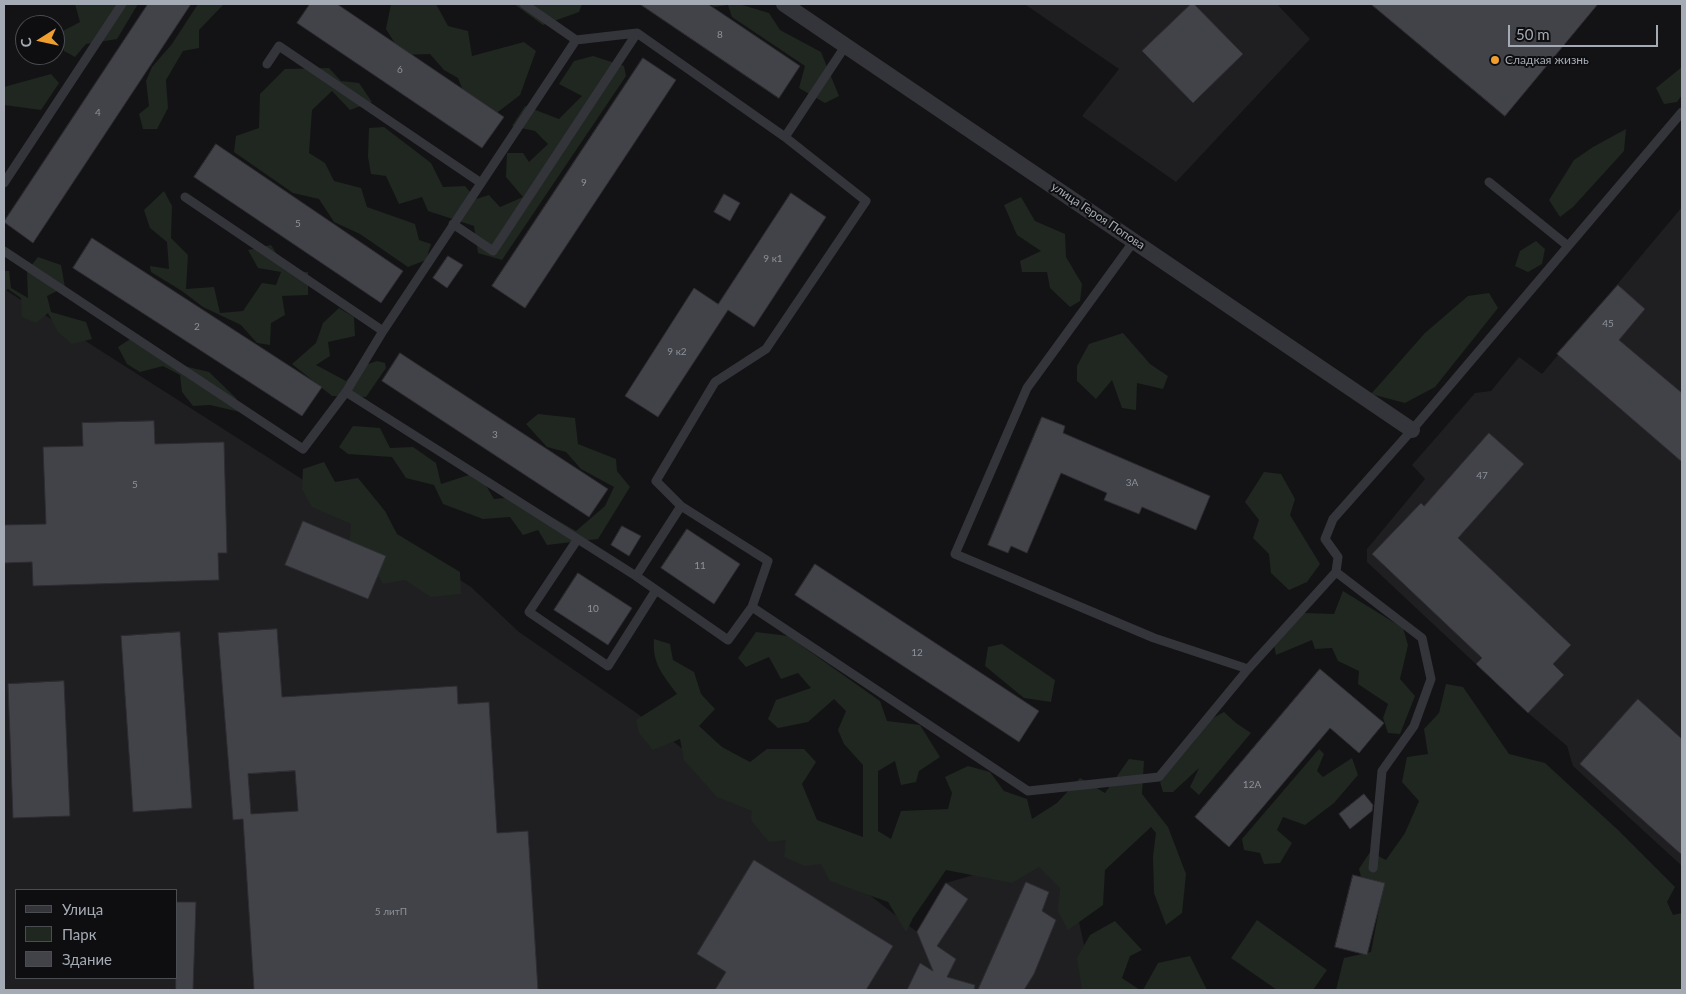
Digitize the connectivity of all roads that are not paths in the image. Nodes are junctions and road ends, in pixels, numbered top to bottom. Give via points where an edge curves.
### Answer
1 (122, 4) edge
2 (524, 4) edge
3 (784, 4) edge
4 (637, 33) junction
5 (576, 40) junction
6 (846, 45) junction
7 (267, 64) dead end
8 (1682, 112) edge
9 (785, 137) junction
10 (1488, 182) dead end
11 (4, 183) edge
12 (481, 183) junction
13 (185, 197) dead end
14 (453, 224) junction
15 (1134, 241) junction
16 (1568, 246) junction
17 (4, 251) edge
18 (383, 331) junction
19 (346, 392) junction
20 (1412, 430) junction
21 (681, 506) junction
22 (577, 540) junction
23 (1336, 572) junction
24 (636, 576) junction
25 (656, 590) junction
26 (752, 607) junction
27 (1248, 669) junction
28 (1374, 868) dead end

1 - 11 lane
2 - 5 lane
3 - 6 street, улица Героя Попова
4 - 5 lane
4 - 9 lane
4 - 14 lane via 493,251
5 - 12 lane
6 - 9 lane
6 - 15 street, улица Героя Попова
7 - 12 lane via 279,46
8 - 16 lane
9 - 21 lane via 866,201 766,349 716,382 656,481
10 - 16 lane
12 - 14 lane
13 - 18 lane
14 - 18 lane
15 - 20 street, улица Героя Попова
15 - 27 lane via 1027,388 955,554 1154,638
16 - 20 lane
17 - 19 lane via 303,449
18 - 19 lane
19 - 22 lane
20 - 23 lane via 1333,519 1325,539 1338,557
21 - 24 lane
21 - 26 lane via 768,561
22 - 24 lane
22 - 25 lane via 530,612 608,666
23 - 27 lane
23 - 28 lane via 1422,638 1432,679 1414,726 1382,771
24 - 25 lane
25 - 26 lane via 728,640
26 - 27 lane via 1028,791 1159,777

